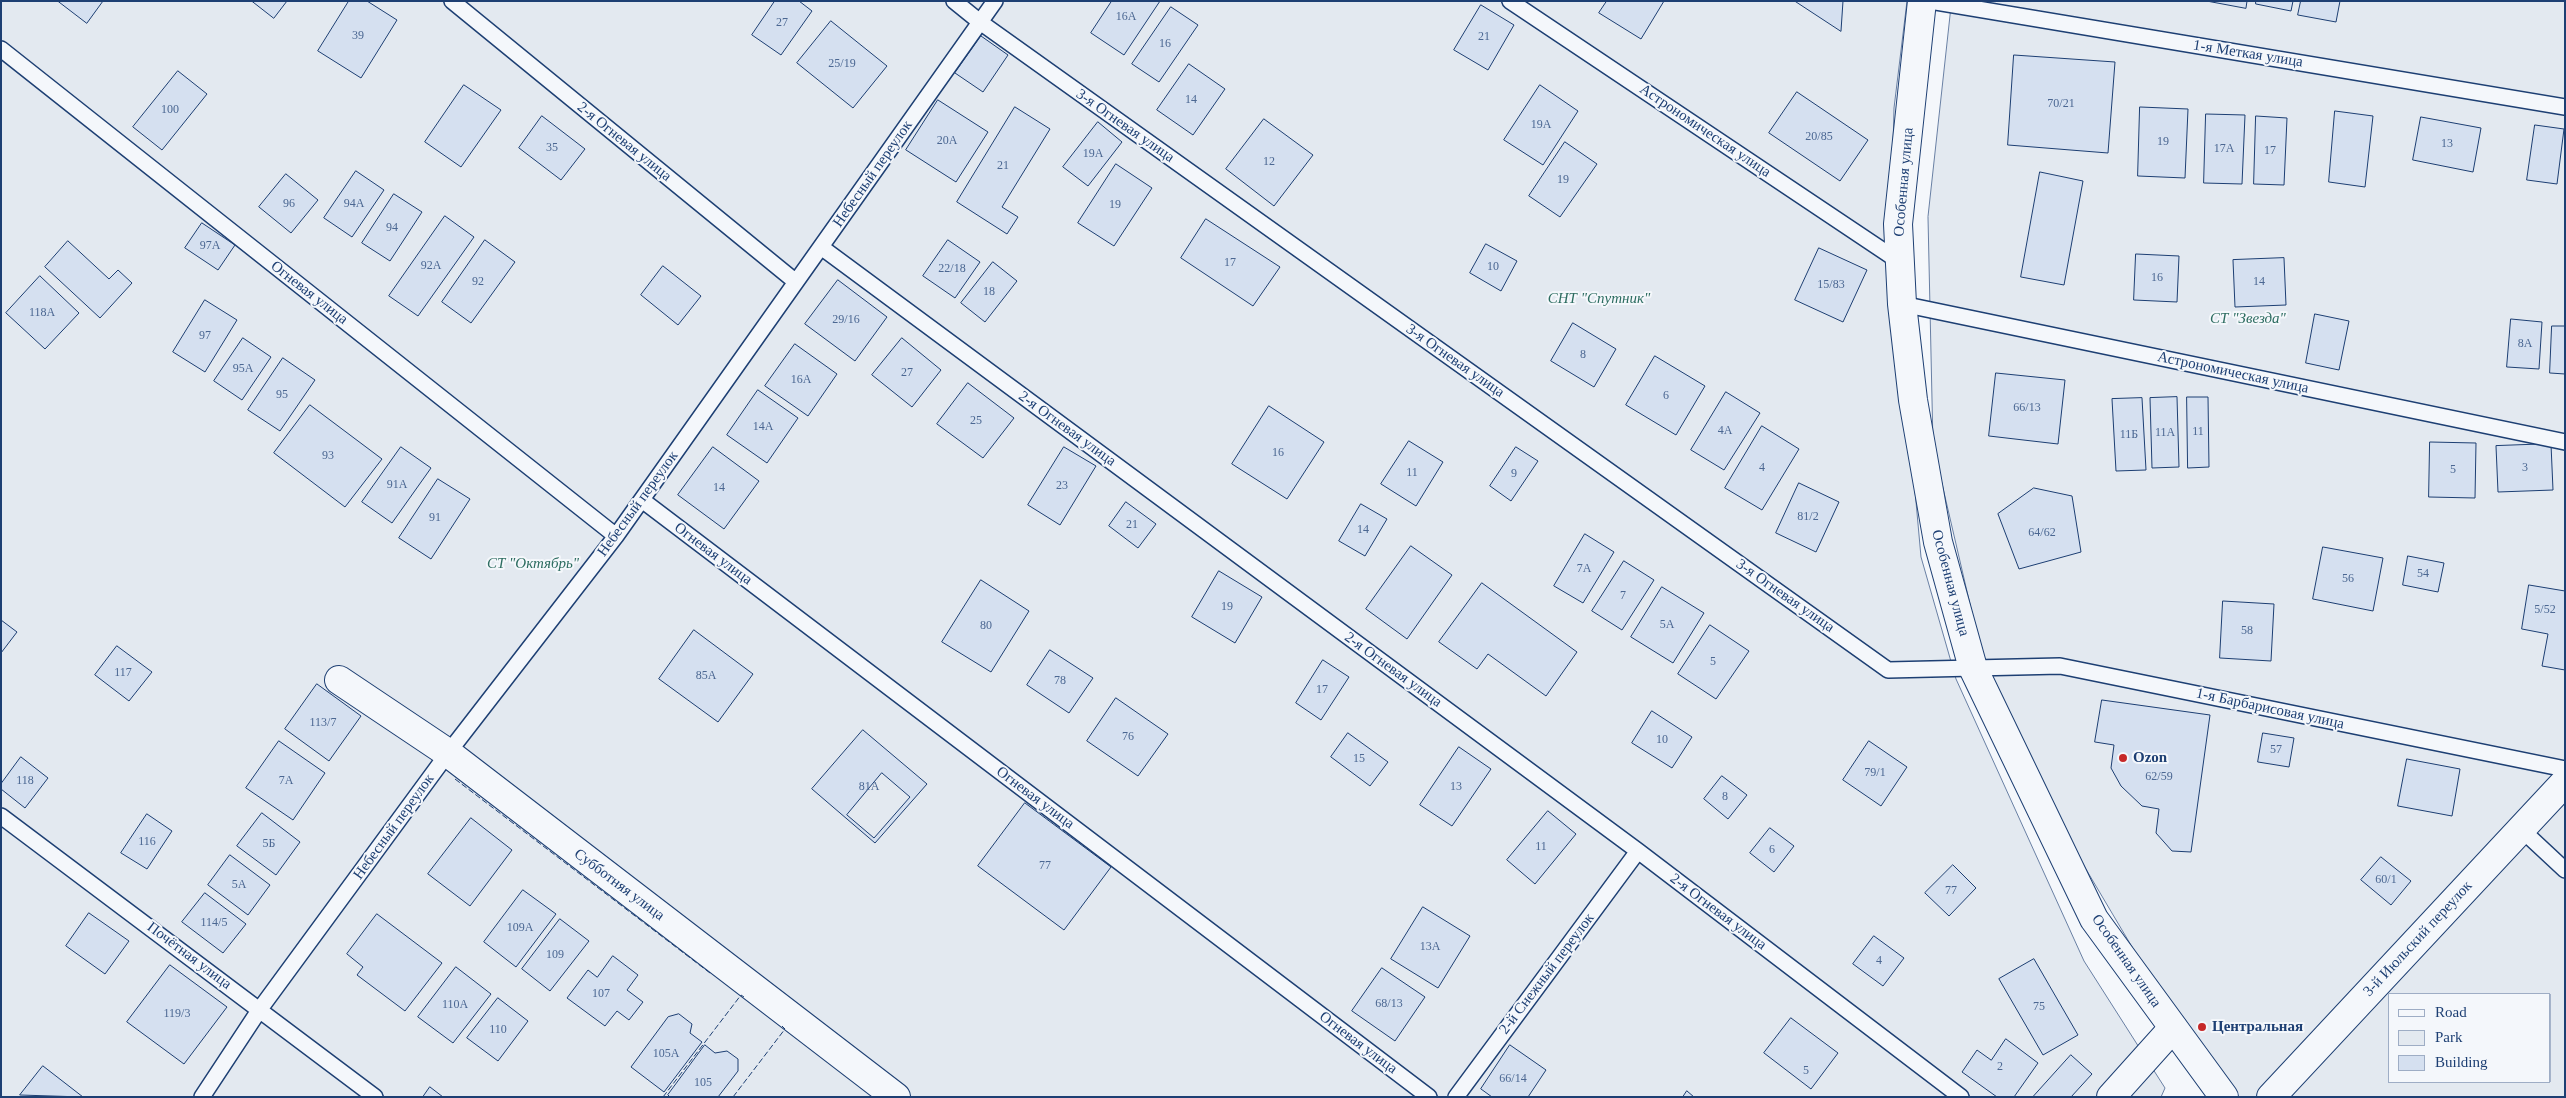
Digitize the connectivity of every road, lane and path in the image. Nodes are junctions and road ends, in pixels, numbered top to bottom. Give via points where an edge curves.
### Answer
1 (452, 1) edge
2 (954, 1) edge
3 (995, 1) edge
4 (1510, 1) edge
5 (1922, 1) edge
6 (1930, 1) edge
7 (980, 22) junction
8 (1, 49) edge
9 (2565, 107) edge
10 (821, 247) junction
11 (1900, 262) junction
12 (796, 282) junction
13 (1902, 304) junction
14 (2565, 442) edge
15 (642, 500) junction
16 (616, 536) junction
17 (1973, 668) junction
18 (339, 680) dead end
19 (448, 753) junction
20 (2565, 769) edge
21 (2565, 782) edge
22 (1, 816) edge
23 (2521, 828) junction
24 (1638, 851) junction
25 (2565, 870) edge
26 (260, 1009) junction
27 (2173, 1028) junction
28 (202, 1097) edge
29 (375, 1097) edge
30 (896, 1097) edge
31 (1429, 1097) edge
32 (1456, 1097) edge
33 (1961, 1097) edge
34 (2111, 1097) edge
35 (2224, 1097) edge
36 (2271, 1097) edge

1 - 12 lane, 2-я Огневая улица
2 - 7 lane, 3-я Огневая улица
3 - 7 lane, Небесный переулок
4 - 11 lane, Астрономическая улица
5 - 11 street, Особенная улица via 1898,224
6 - 9 lane, 1-я Меткая улица
7 - 10 lane, Небесный переулок
7 - 17 lane, 3-я Огневая улица via 1888,670
8 - 16 lane, Огневая улица
10 - 12 lane, Небесный переулок
10 - 24 lane, 2-я Огневая улица
11 - 13 street, Особенная улица
12 - 15 lane, Небесный переулок
13 - 14 lane, Астрономическая улица
13 - 17 street, Особенная улица via 1938,542
15 - 16 lane, Небесный переулок
15 - 31 lane, Огневая улица
16 - 19 lane, Небесный переулок
17 - 20 lane, 1-я Барбарисовая улица via 2060,666
17 - 27 street, Особенная улица via 2094,919
18 - 19 street, Субботняя улица
19 - 26 lane, Небесный переулок
19 - 30 street, Субботняя улица
21 - 23 street, 3-й Июльский переулок
22 - 26 lane, Почётная улица
23 - 25 lane
23 - 36 street, 3-й Июльский переулок
24 - 32 lane, 2-й Снежный переулок
24 - 33 lane, 2-я Огневая улица
26 - 28 lane, Небесный переулок
26 - 29 lane, Почётная улица
27 - 34 street
27 - 35 street, Особенная улица

